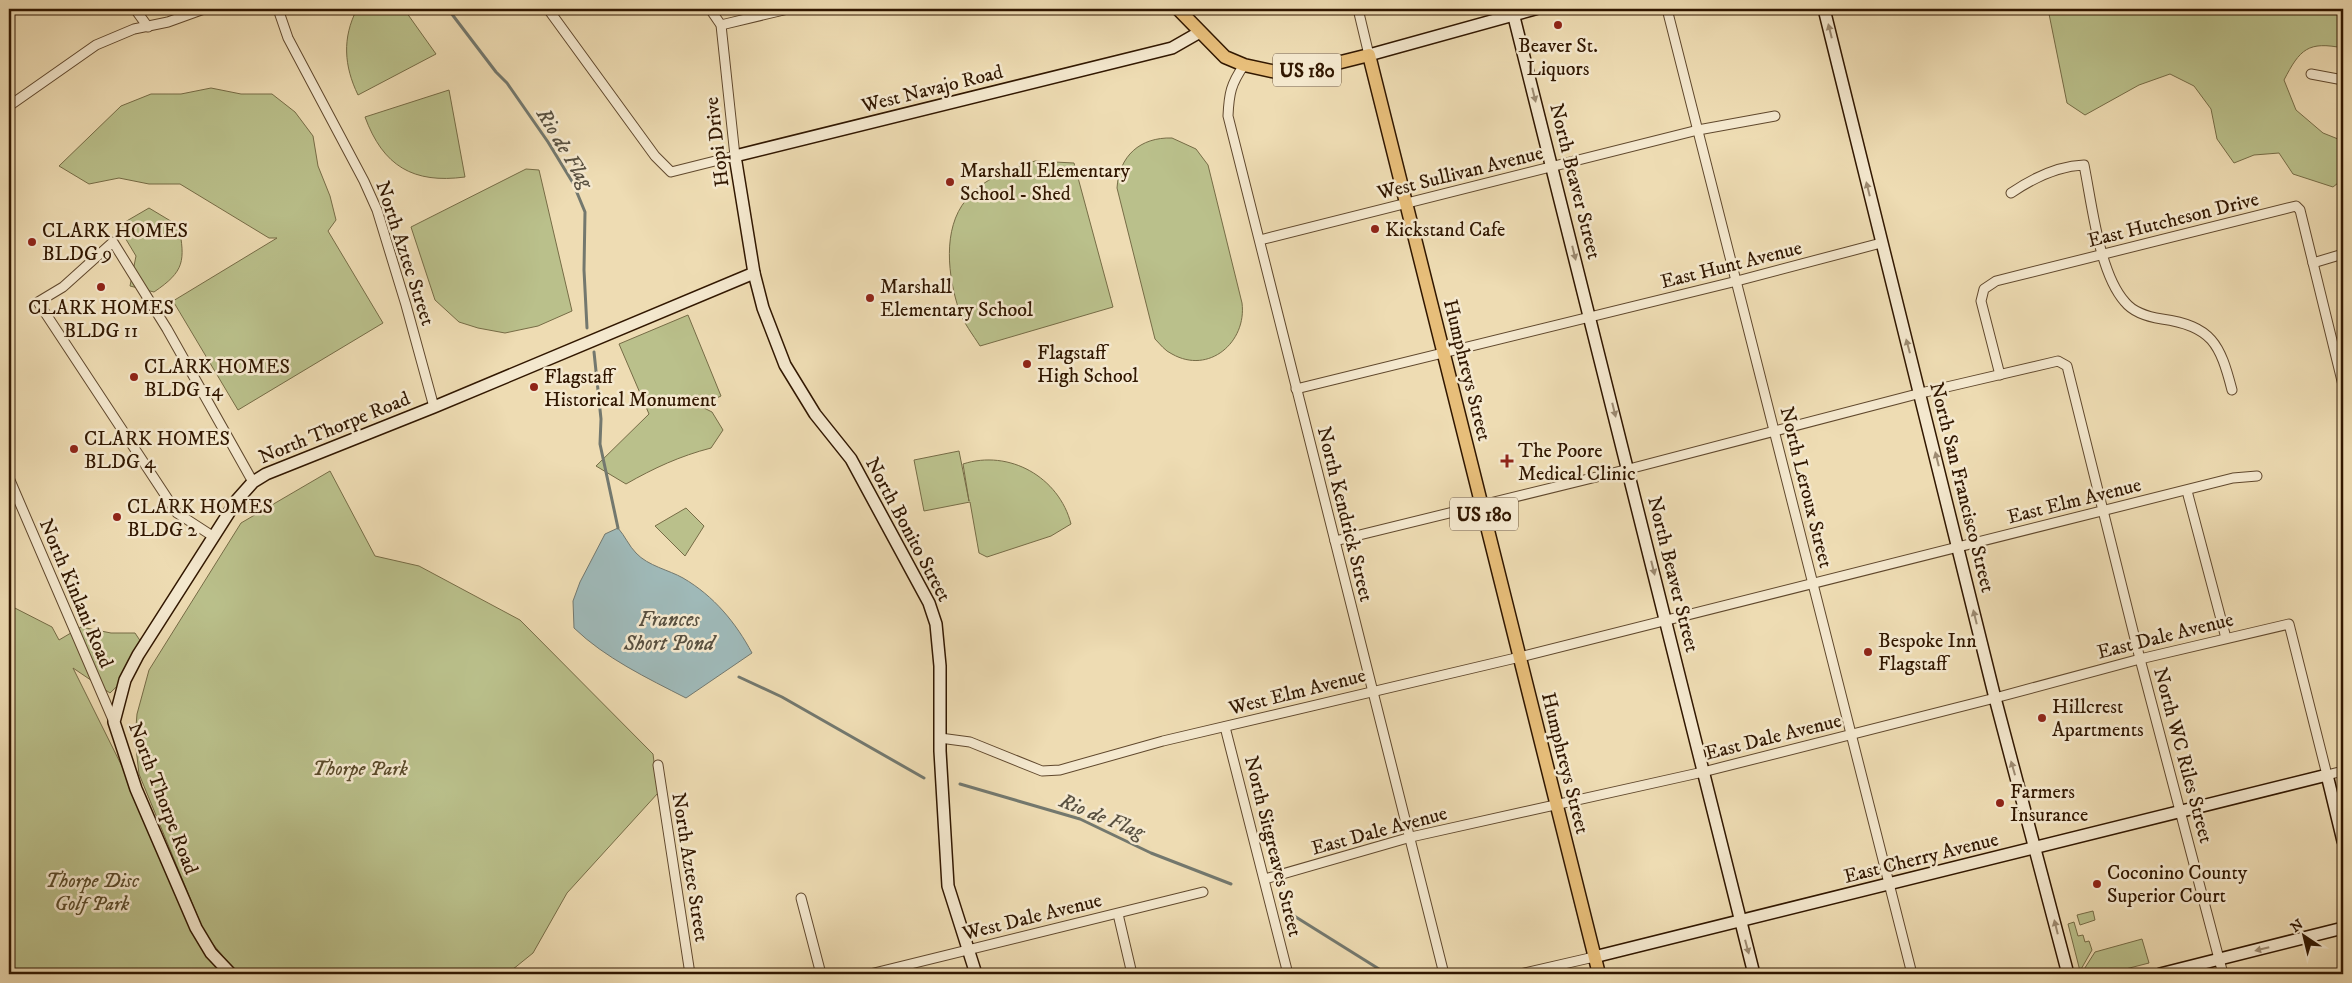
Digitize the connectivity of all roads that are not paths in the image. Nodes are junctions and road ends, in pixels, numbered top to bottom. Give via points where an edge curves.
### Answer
1 (135, 9) edge
2 (204, 9) edge
3 (278, 9) edge
4 (548, 9) edge
5 (710, 9) edge
6 (788, 9) edge
7 (1178, 9) edge
8 (1358, 9) edge
9 (1535, 9) edge
10 (1667, 9) edge
11 (1824, 9) edge
12 (1513, 11) edge
13 (722, 25) junction
14 (148, 27) junction
15 (1200, 32) junction
16 (1369, 55) junction
17 (1244, 65) junction
18 (2311, 74) dead end
19 (2343, 80) edge
20 (9, 106) edge
21 (1775, 116) dead end
22 (1698, 130) junction
23 (735, 156) junction
24 (1553, 167) junction
25 (2011, 193) dead end
26 (1406, 205) junction
27 (1260, 240) junction
28 (1881, 243) junction
29 (2343, 254) edge
30 (2103, 255) junction
31 (2313, 263) junction
32 (754, 273) junction
33 (1737, 282) junction
34 (1590, 317) junction
35 (1444, 353) junction
36 (2000, 375) junction
37 (2343, 385) edge
38 (1296, 389) junction
39 (2232, 390) dead end
40 (1920, 393) junction
41 (434, 407) junction
42 (1774, 431) junction
43 (1629, 469) junction
44 (2257, 476) dead end
45 (9, 478) edge
46 (253, 482) junction
47 (2187, 491) junction
48 (1482, 505) junction
49 (2104, 511) junction
50 (214, 537) junction
51 (1335, 540) junction
52 (1958, 546) junction
53 (1813, 583) junction
54 (1666, 620) junction
55 (2226, 638) junction
56 (1520, 657) junction
57 (2140, 659) junction
58 (1372, 690) junction
59 (1996, 698) junction
60 (114, 722) junction
61 (1225, 727) junction
62 (1850, 735) junction
63 (940, 738) junction
64 (658, 765) dead end
65 (2343, 771) edge
66 (1703, 772) junction
67 (2327, 775) junction
68 (1557, 806) junction
69 (2182, 812) junction
70 (1411, 838) junction
71 (2343, 841) edge
72 (2036, 849) junction
73 (1265, 879) junction
74 (1889, 884) junction
75 (1203, 892) dead end
76 (801, 898) dead end
77 (1118, 914) junction
78 (1740, 921) junction
79 (2343, 928) edge
80 (969, 950) junction
81 (1594, 957) junction
82 (2220, 959) junction
83 (231, 974) edge
84 (690, 974) edge
85 (821, 974) edge
86 (870, 974) edge
87 (976, 974) edge
88 (1132, 974) edge
89 (1288, 974) edge
90 (1444, 974) edge
91 (1520, 974) edge
92 (1599, 974) edge
93 (1754, 974) edge
94 (1912, 974) edge
95 (2068, 974) edge
96 (2160, 974) edge
97 (2223, 974) edge

1 - 14 street
2 - 14 street
3 - 41 street, North Aztec Street via 288,38 377,210
4 - 23 street, West Navajo Road via 670,172
5 - 13 street
6 - 13 street
7 - 15 main road, US 180
8 - 16 street, Humphreys Street
9 - 12 street
10 - 22 street, North Leroux Street
28 -> 11 street, North San Francisco Street
12 - 16 street
12 -> 24 street, North Beaver Street
13 - 23 street, Hopi Drive
14 - 20 street via 134,29 96,45
15 - 17 main road, US 180 via 1225,56
15 - 23 street, West Navajo Road via 1172,48
16 - 17 main road, US 180 via 1297,73 1281,74
16 - 26 main road, Humphreys Street / US 180
17 - 27 street, North Kendrick Street via 1229,92 1228,116
18 - 19 street
21 - 22 street, West Sullivan Avenue
22 - 24 street, West Sullivan Avenue
22 - 33 street, North Leroux Street
23 - 32 street, Hopi Drive
24 - 26 street, West Sullivan Avenue
24 -> 34 street, North Beaver Street
25 - 30 street via 2042,175 2084,165
26 - 27 street, West Sullivan Avenue
26 - 35 main road, Humphreys Street / US 180
27 - 38 street, North Kendrick Street
28 - 33 street, East Hunt Avenue
40 -> 28 street, North San Francisco Street
29 - 31 street
30 - 31 street, East Hutcheson Drive via 2296,206 2300,210
30 - 36 street, East Hutcheson Drive via 1996,281 1984,289 1981,302
30 - 39 street via 2114,288 2126,304 2149,317 2186,322 2208,336 2224,360
31 - 37 street
32 - 41 street, North Thorpe Road
32 - 63 street, North Bonito Street via 763,308 789,373 815,414 851,459 929,603 936,624 940,666
33 - 34 street, East Hunt Avenue
33 - 42 street, North Leroux Street
34 - 35 street, East Hunt Avenue
34 -> 43 street, North Beaver Street
35 - 38 street, East Hunt Avenue
35 - 48 main road, Humphreys Street / US 180
36 - 40 street
36 - 49 street, North WC Riles Street via 2058,361 2067,366
38 - 51 street, North Kendrick Street
40 - 42 street
52 -> 40 street, North San Francisco Street
41 - 46 street, North Thorpe Road via 274,470
42 - 43 street
42 - 53 street, North Leroux Street
43 - 48 street
43 -> 54 street, North Beaver Street
44 - 47 street, East Elm Avenue via 2234,478
45 - 60 street, North Kinlani Road
46 - 50 street, North Thorpe Road via 237,500
46 - 50 street via 167,329 113,242 63,287 38,302 177,513
47 - 49 street, East Elm Avenue
47 - 55 street
48 - 51 street
48 - 56 main road, Humphreys Street / US 180
49 - 52 street, East Elm Avenue
49 - 57 street, North WC Riles Street
50 - 60 street, North Thorpe Road via 138,655 125,680
51 - 58 street, North Kendrick Street
52 - 53 street, East Elm Avenue
59 -> 52 street, North San Francisco Street
53 - 54 street, East Elm Avenue
53 - 62 street, North Leroux Street
54 - 56 street, West Elm Avenue
54 - 66 street, North Beaver Street
55 - 57 street, East Dale Avenue
55 - 67 street, East Dale Avenue via 2289,624
56 - 58 street, West Elm Avenue
56 - 68 main road, Humphreys Street / US 180
57 - 59 street, East Dale Avenue
57 - 69 street, North WC Riles Street
58 - 61 street, West Elm Avenue
58 - 70 street, North Kendrick Street
59 - 62 street, East Dale Avenue
72 -> 59 street, North San Francisco Street
60 - 83 street, North Thorpe Road via 136,789 196,928 211,952
61 - 63 street, West Elm Avenue via 1060,770 1042,771 970,742
61 - 73 street, North Sitgreaves Street
62 - 66 street, East Dale Avenue
62 - 74 street, North Leroux Street
63 - 80 street, North Bonito Street via 948,886
64 - 84 street, North Aztec Street
65 - 67 street, East Cherry Avenue
66 - 68 street, East Dale Avenue
66 - 78 street, North Beaver Street
67 - 69 street, East Cherry Avenue
67 - 71 street
68 - 70 street, East Dale Avenue
68 - 81 main road, Humphreys Street / US 180
69 - 72 street, East Cherry Avenue
69 - 82 street, North WC Riles Street
70 - 73 street, East Dale Avenue
70 - 90 street, North Kendrick Street
72 - 74 street, East Cherry Avenue
95 -> 72 street, North San Francisco Street
73 - 89 street, North Sitgreaves Street
74 - 78 street, East Cherry Avenue
74 - 94 street, North Leroux Street
75 - 77 street, West Dale Avenue
76 - 85 street
77 - 80 street, West Dale Avenue
77 - 88 street
78 - 81 street, East Cherry Avenue
78 -> 93 street, North Beaver Street
79 -> 82 street
80 - 86 street, West Dale Avenue
80 - 87 street, North Bonito Street
81 - 91 street
81 - 92 main road, Humphreys Street / US 180
82 - 96 street
82 - 97 street, North WC Riles Street

